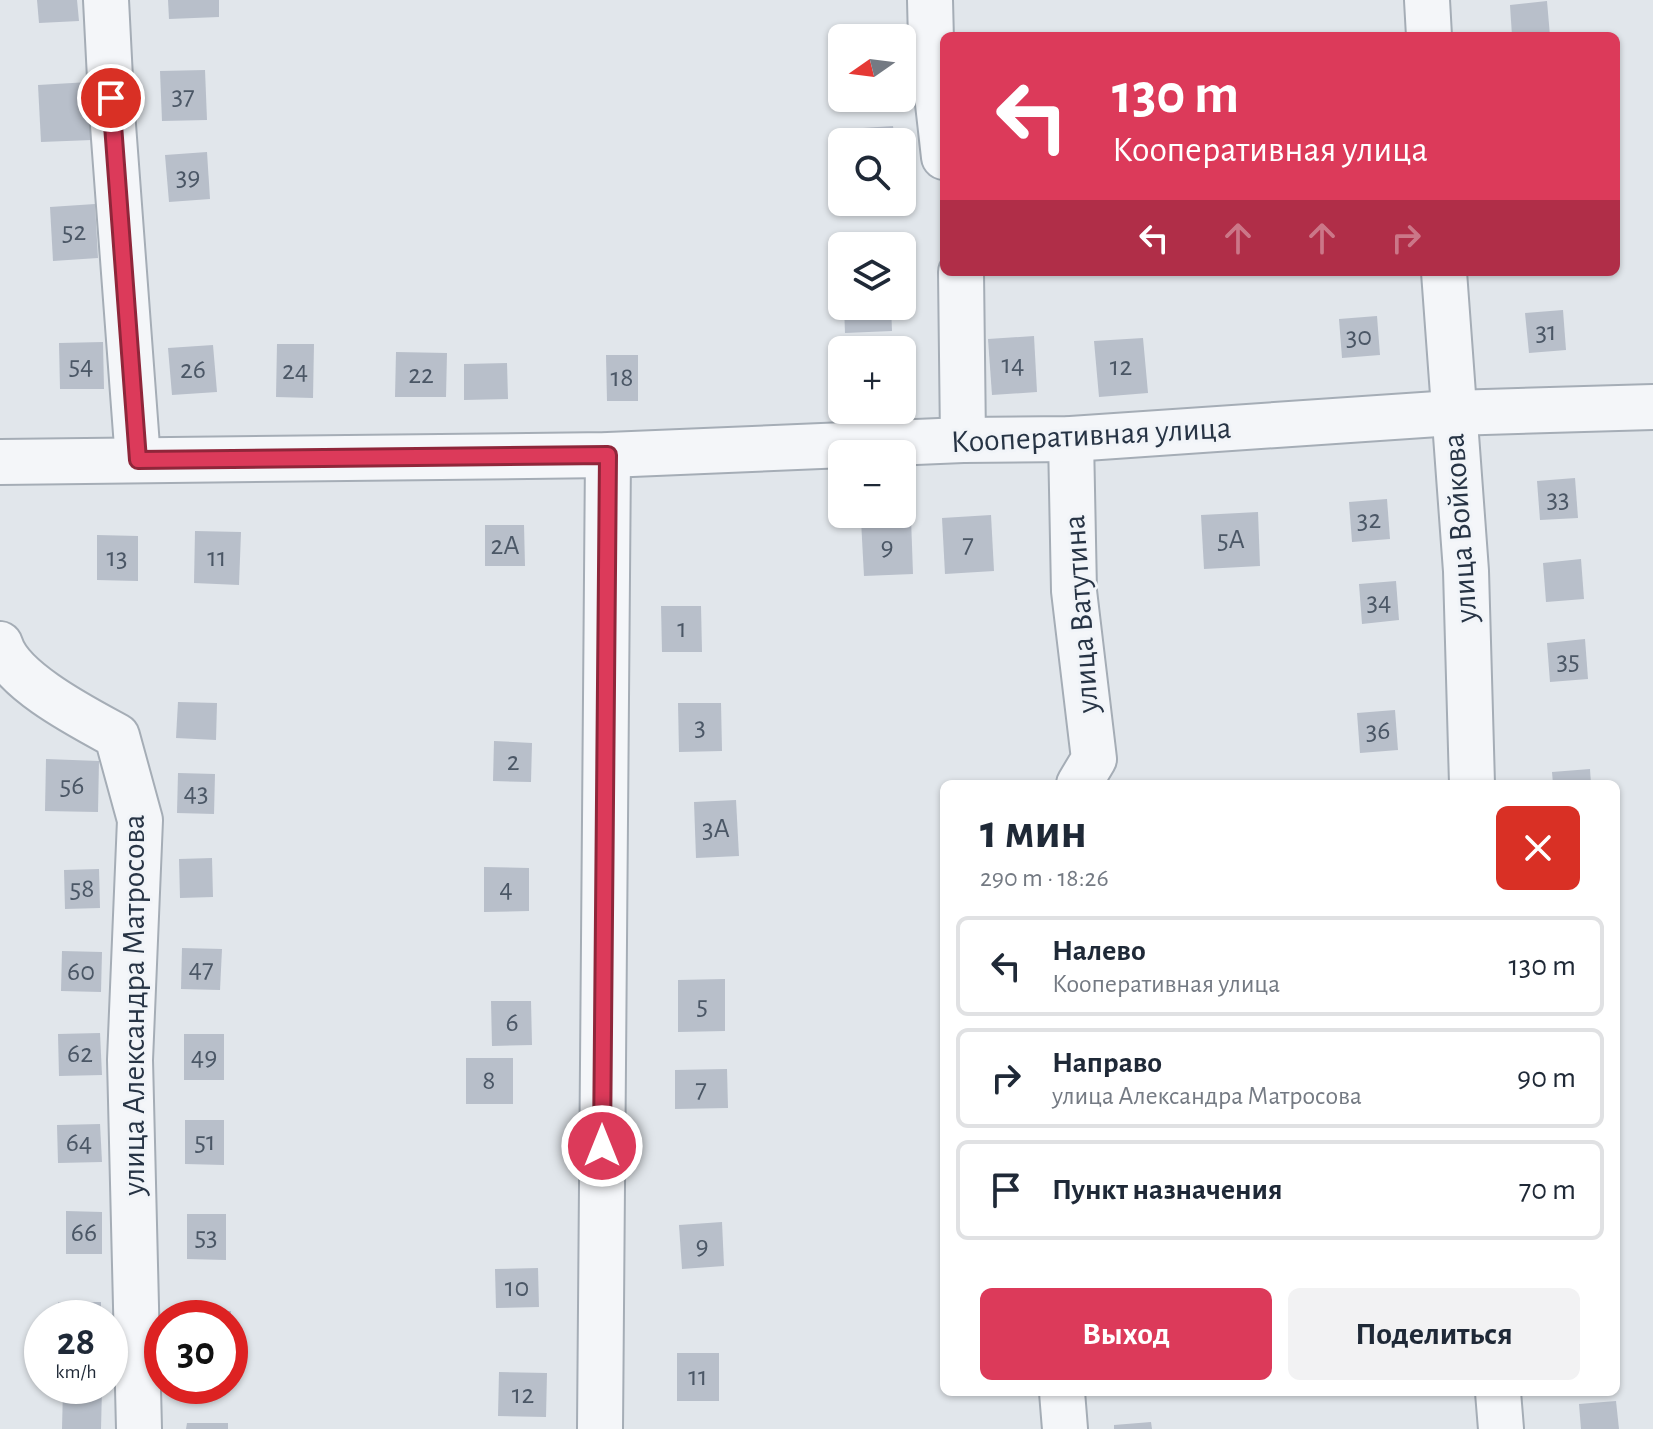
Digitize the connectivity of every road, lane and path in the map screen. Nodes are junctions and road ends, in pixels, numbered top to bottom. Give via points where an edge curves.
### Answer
1 (106, 0) edge
2 (930, 0) edge
3 (1427, 0) edge
4 (1429, 32) edge
5 (940, 121) edge
6 (961, 276) edge
7 (1444, 276) edge
8 (1653, 407) edge
9 (1452, 413) junction
10 (1071, 439) junction
11 (963, 440) junction
12 (608, 455) junction
13 (138, 460) junction
14 (0, 462) edge
15 (0, 644) edge
16 (1081, 780) edge
17 (1472, 780) edge
18 (1062, 1396) edge
19 (1498, 1396) edge
20 (139, 1429) edge
21 (600, 1429) edge
22 (1065, 1429) edge
23 (1501, 1429) edge

1 - 13 street
2 - 5 street
3 - 4 street
6 - 11 street
7 - 9 street, улица Войкова
8 - 9 street, Кооперативная улица
9 - 10 street, Кооперативная улица
9 - 17 street, улица Войкова via 1466,571
10 - 11 street, Кооперативная улица
10 - 16 street, улица Ватутина via 1074,591 1094,759
11 - 12 street, Кооперативная улица
12 - 13 street, Кооперативная улица
12 - 21 street
13 - 14 street, Кооперативная улица
15 - 20 street, улица Александра Матросова via 4,658 62,707 117,736 140,820 130,1060
18 - 22 street
19 - 23 street

